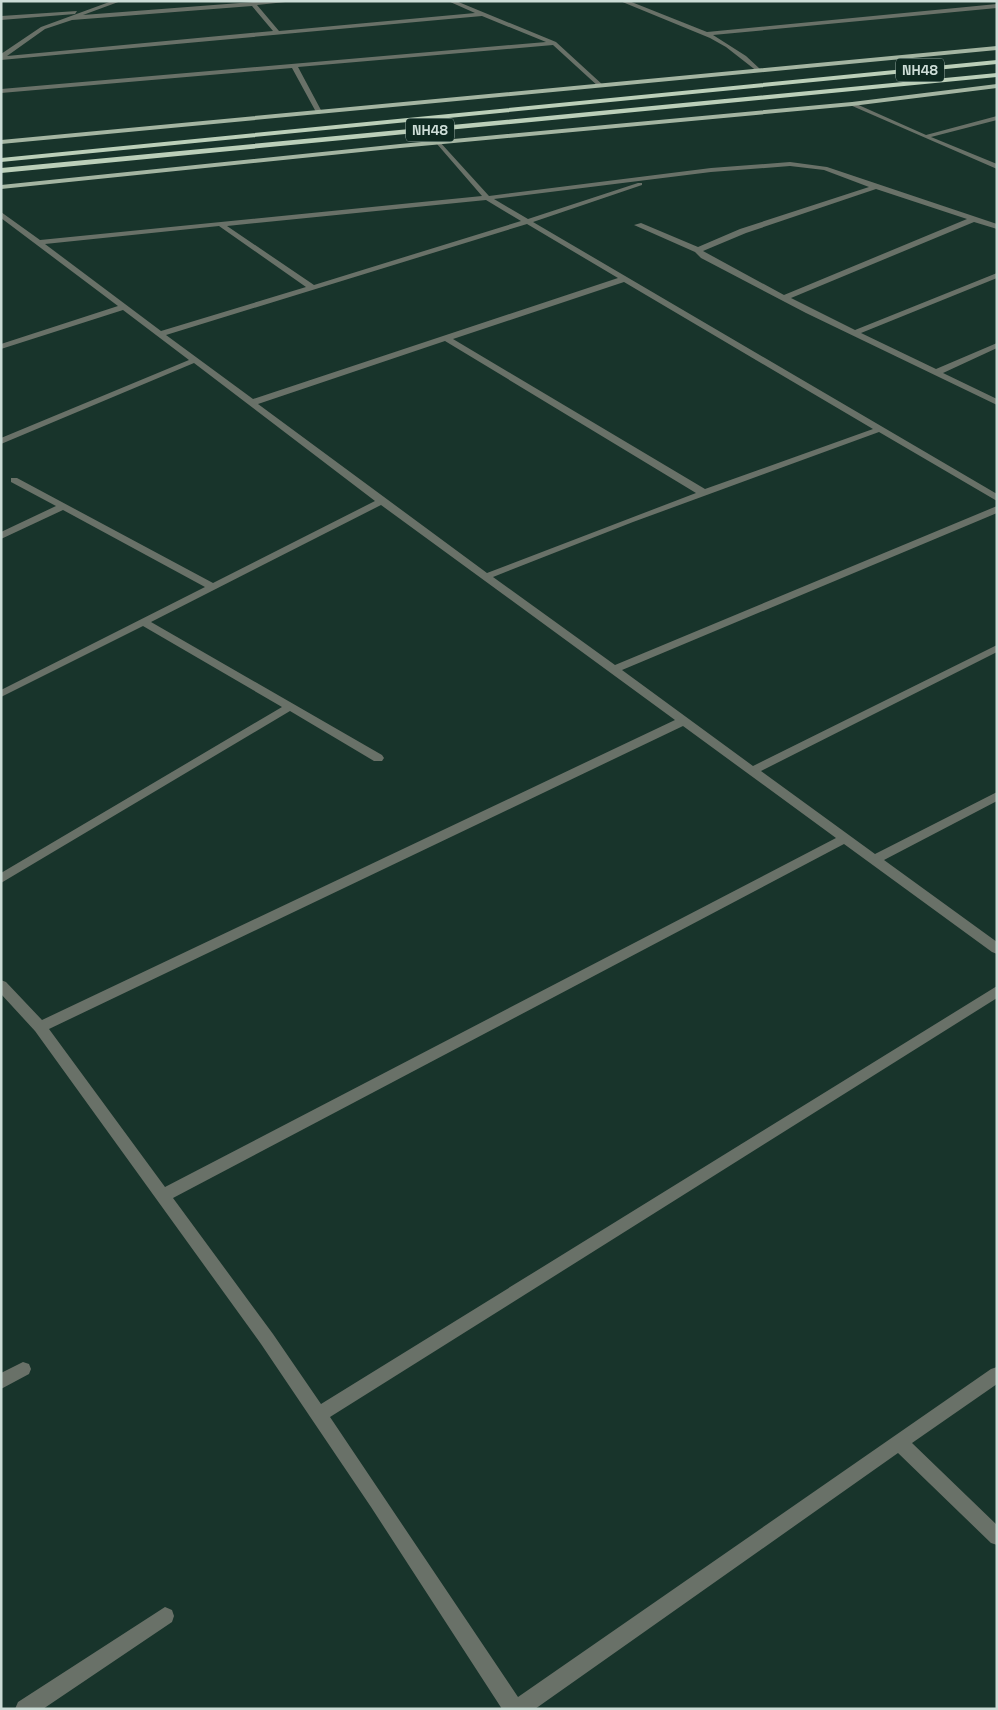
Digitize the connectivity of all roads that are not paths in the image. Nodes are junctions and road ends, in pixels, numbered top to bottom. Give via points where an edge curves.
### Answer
1 (118, 1) edge
2 (292, 1) edge
3 (451, 1) edge
4 (625, 2) edge
5 (643, 2) edge
6 (254, 5) junction
7 (997, 6) edge
8 (95, 10) junction
9 (483, 14) junction
10 (1, 18) edge
11 (71, 18) junction
12 (278, 34) junction
13 (707, 34) junction
14 (554, 43) junction
15 (997, 48) edge
16 (1, 58) edge
17 (997, 62) edge
18 (294, 66) junction
19 (758, 70) junction
20 (997, 75) edge
21 (601, 86) junction
22 (997, 86) edge
23 (1, 92) edge
24 (852, 104) junction
25 (319, 112) junction
26 (997, 118) edge
27 (924, 137) junction
28 (1, 142) edge
29 (439, 143) junction
30 (1, 160) edge
31 (997, 167) edge
32 (1, 171) edge
33 (668, 175) junction
34 (1, 187) edge
35 (876, 187) junction
36 (487, 198) junction
37 (2, 215) edge
38 (974, 219) junction
39 (527, 222) junction
40 (220, 224) junction
41 (638, 225) dead end
42 (997, 227) edge
43 (38, 242) junction
44 (698, 250) junction
45 (997, 275) edge
46 (624, 279) junction
47 (312, 287) junction
48 (784, 298) junction
49 (124, 307) junction
50 (854, 333) junction
51 (160, 334) junction
52 (446, 338) junction
53 (997, 345) edge
54 (1, 348) edge
55 (195, 360) junction
56 (935, 372) junction
57 (997, 402) edge
58 (251, 403) junction
59 (880, 429) junction
60 (1, 441) edge
61 (14, 480) dead end
62 (704, 493) junction
63 (997, 498) edge
64 (382, 502) junction
65 (64, 506) junction
66 (997, 509) edge
67 (1, 536) edge
68 (486, 577) junction
69 (213, 587) junction
70 (144, 622) junction
71 (997, 648) edge
72 (613, 670) junction
73 (1, 694) edge
74 (289, 707) junction
75 (683, 721) junction
76 (378, 758) dead end
77 (752, 771) junction
78 (997, 796) edge
79 (845, 838) junction
80 (874, 860) junction
81 (1, 879) edge
82 (997, 949) edge
83 (1, 985) edge
84 (997, 991) edge
85 (40, 1027) junction
86 (162, 1196) junction
87 (23, 1369) dead end
88 (997, 1374) edge
89 (1, 1382) edge
90 (318, 1415) junction
91 (900, 1443) junction
92 (997, 1537) edge
93 (165, 1616) dead end
94 (25, 1709) edge
95 (514, 1709) edge
96 (518, 1709) edge

1 - 8 street
2 - 6 street
3 - 9 street
4 - 5 street
4 - 13 street
6 - 11 street
6 - 12 street
7 - 13 street
8 - 10 street
8 - 11 street
9 - 12 street
9 - 14 street
11 - 16 street via 43,28
12 - 16 street
13 - 19 street via 750,61
14 - 18 street
14 - 21 street
15 - 19 main road
17 - 30 highway, NH48
18 - 23 street
18 - 25 street
19 - 21 main road
20 - 32 highway, NH48
21 - 25 main road
22 - 24 main road
24 - 27 street
24 - 29 main road
25 - 28 main road
26 - 27 street
27 - 31 street
29 - 34 main road
29 - 36 street
33 - 35 street via 811,165
33 - 36 street
33 - 39 street
35 - 38 street
35 - 44 street via 743,231
36 - 39 street
36 - 40 street
37 - 43 street
38 - 42 street
38 - 48 street
39 - 46 street
39 - 47 street
40 - 43 street
40 - 47 street
41 - 44 street
43 - 49 street
44 - 48 street
45 - 50 street
46 - 52 street
46 - 59 street
47 - 51 street
48 - 50 street
49 - 51 street
49 - 54 street
50 - 56 street
51 - 55 street
52 - 58 street
52 - 62 street
53 - 56 street
55 - 58 street
55 - 60 street
56 - 57 street
58 - 64 street
59 - 62 street
59 - 63 street
61 - 65 street
62 - 68 street
64 - 68 street
64 - 69 street
65 - 67 street
65 - 69 street
66 - 72 street
68 - 72 street
69 - 70 street
70 - 73 street
70 - 74 street
71 - 77 street
72 - 75 street
74 - 76 street
74 - 81 street
75 - 77 street
75 - 85 street
77 - 79 street
78 - 80 street
79 - 80 street
79 - 86 street
80 - 82 street
83 - 85 street
84 - 90 street
85 - 86 street
86 - 90 street via 267,1339
87 - 89 street
88 - 91 street
90 - 95 street
91 - 92 street
91 - 96 street
93 - 94 street

